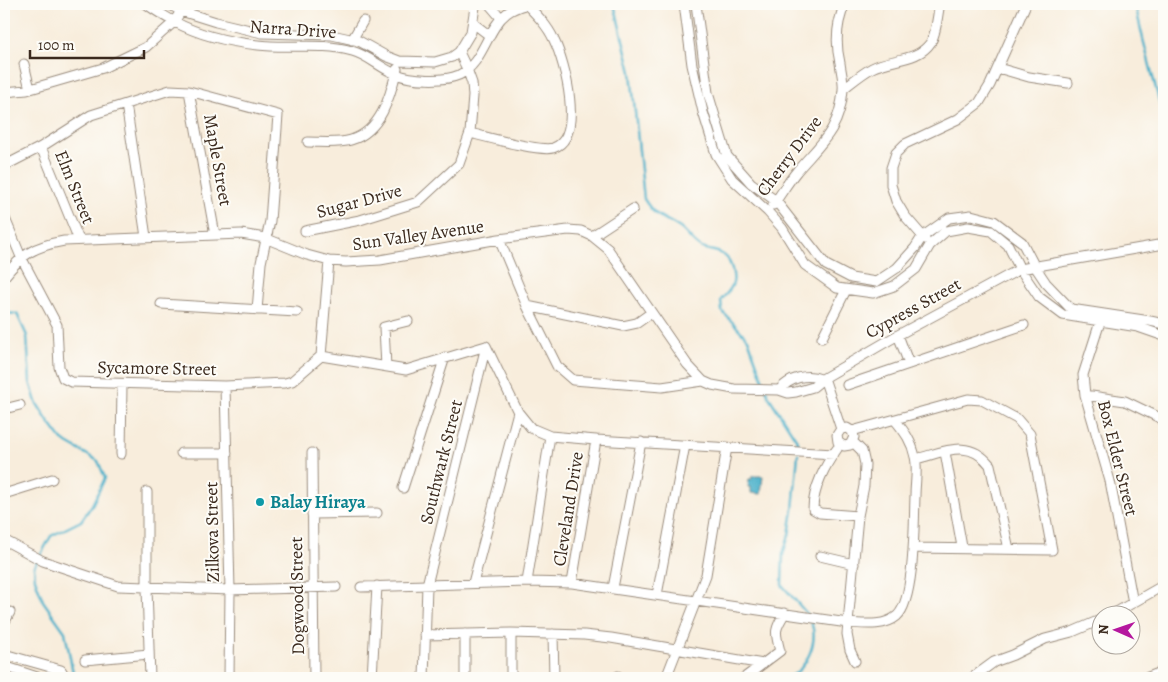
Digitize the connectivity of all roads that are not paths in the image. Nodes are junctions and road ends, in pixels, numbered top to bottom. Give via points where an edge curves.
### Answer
1 (146, 4) edge
2 (169, 4) edge
3 (487, 4) edge
4 (527, 4) edge
5 (684, 4) edge
6 (696, 4) edge
7 (846, 4) edge
8 (940, 4) edge
9 (1026, 4) edge
10 (474, 6) edge
11 (181, 7) edge
12 (501, 18) junction
13 (174, 22) junction
14 (363, 22) dead end
15 (473, 23) junction
16 (490, 36) junction
17 (352, 40) junction
18 (459, 52) junction
19 (399, 61) junction
20 (24, 64) dead end
21 (998, 68) junction
22 (467, 69) junction
23 (396, 74) junction
24 (1068, 83) dead end
25 (30, 89) junction
26 (843, 89) junction
27 (4, 92) edge
28 (189, 92) junction
29 (126, 104) junction
30 (470, 133) junction
31 (308, 142) dead end
32 (41, 147) junction
33 (4, 166) edge
34 (776, 201) junction
35 (633, 209) dead end
36 (768, 212) junction
37 (4, 216) edge
38 (305, 231) dead end
39 (215, 235) junction
40 (592, 236) junction
41 (146, 237) junction
42 (922, 237) junction
43 (265, 238) junction
44 (499, 239) junction
45 (79, 240) junction
46 (1164, 244) edge
47 (930, 245) junction
48 (22, 257) junction
49 (329, 261) junction
50 (1034, 265) junction
51 (1020, 269) junction
52 (4, 277) edge
53 (846, 290) junction
54 (161, 304) dead end
55 (527, 306) junction
56 (257, 310) junction
57 (297, 312) dead end
58 (651, 313) junction
59 (408, 321) dead end
60 (1100, 322) junction
61 (1164, 324) edge
62 (1024, 326) dead end
63 (898, 335) junction
64 (1164, 336) edge
65 (822, 338) dead end
66 (486, 346) junction
67 (321, 356) junction
68 (444, 357) junction
69 (909, 364) junction
70 (386, 367) junction
71 (823, 379) junction
72 (703, 381) junction
73 (122, 384) junction
74 (847, 385) dead end
75 (225, 386) junction
76 (775, 390) junction
77 (1085, 395) junction
78 (20, 405) dead end
79 (4, 409) edge
80 (518, 412) junction
81 (895, 420) junction
82 (1164, 422) edge
83 (841, 429) junction
84 (852, 431) junction
85 (550, 436) junction
86 (596, 440) junction
87 (640, 442) junction
88 (853, 442) junction
89 (685, 445) junction
90 (841, 445) junction
91 (727, 447) junction
92 (945, 452) junction
93 (181, 453) dead end
94 (227, 453) junction
95 (312, 453) dead end
96 (120, 454) dead end
97 (834, 454) junction
98 (916, 459) junction
99 (52, 479) dead end
100 (403, 488) dead end
101 (147, 492) dead end
102 (4, 494) edge
103 (377, 513) dead end
104 (312, 514) junction
105 (858, 516) junction
106 (4, 540) edge
107 (913, 548) junction
108 (962, 548) junction
109 (1009, 549) junction
110 (820, 556) dead end
111 (854, 564) junction
112 (526, 582) junction
113 (473, 583) junction
114 (572, 583) junction
115 (427, 585) junction
116 (1164, 585) edge
117 (377, 586) junction
118 (336, 587) dead end
119 (361, 587) dead end
120 (147, 588) junction
121 (313, 588) junction
122 (613, 588) junction
123 (230, 590) junction
124 (657, 595) junction
125 (698, 600) junction
126 (1133, 603) joint
127 (10, 612) dead end
128 (785, 613) junction
129 (4, 623) edge
130 (848, 623) junction
131 (1090, 624) edge
132 (511, 633) junction
133 (465, 634) junction
134 (553, 634) junction
135 (425, 635) junction
136 (676, 650) junction
137 (4, 654) edge
138 (150, 654) junction
139 (85, 660) dead end
140 (855, 660) dead end
141 (763, 664) junction
142 (4, 666) edge
143 (1164, 670) edge
144 (40, 678) edge
145 (66, 678) edge
146 (150, 678) edge
147 (230, 678) edge
148 (314, 678) edge
149 (372, 678) edge
150 (424, 678) edge
151 (465, 678) edge
152 (511, 678) edge
153 (554, 678) edge
154 (666, 678) edge
155 (744, 678) edge
156 (972, 678) edge
157 (1146, 678) edge

1 - 13 street, Narra Drive
2 - 11 street, Narra Drive
3 - 10 street
3 - 12 street
4 - 12 street via 512,9
4 - 30 street via 546,26 561,61 569,89 571,120 568,134 562,144 551,149 536,149
5 - 36 street via 692,65 716,154 732,179
6 - 34 street via 708,93 727,156 751,183
7 - 26 street, Cherry Drive via 836,29
8 - 26 street via 932,40 925,49 909,58 872,68
9 - 21 street
10 - 15 street
11 - 13 street
11 - 17 street, Narra Drive via 216,22 262,33 332,35
12 - 16 street
13 - 23 street, Narra Drive via 203,34 259,45 326,45 354,51
13 - 25 street via 146,47 111,64
14 - 17 street
15 - 16 street
15 - 18 street
16 - 22 street
17 - 19 street, Narra Drive
18 - 19 street, Narra Drive via 435,62
18 - 22 street, Sugar Drive
19 - 23 street
20 - 25 street
21 - 24 street
21 - 42 street via 979,103 958,119 906,144 896,153 891,168 891,185 896,202
22 - 23 street, Narra Drive via 441,79
22 - 30 street, Sugar Drive via 474,96
23 - 31 street via 383,112 363,134 338,142
25 - 27 street
26 - 34 street, Cherry Drive via 838,116 828,135
28 - 29 street via 170,90
28 - 39 street, Maple Street
28 - 43 street via 278,115 270,221
29 - 32 street via 90,115
29 - 41 street
30 - 38 street, Sugar Drive via 459,164 418,202 360,220
32 - 33 street
32 - 45 street, Elm Street
34 - 36 street, Cherry Drive
34 - 42 street via 826,264 851,278 876,282 898,268
35 - 40 street
36 - 53 street via 805,265 837,288
37 - 48 street, Sycamore Street
39 - 41 street, Sun Valley Avenue
39 - 43 street, Sun Valley Avenue via 241,234
40 - 44 street, Sun Valley Avenue via 568,230
40 - 58 street, Sun Valley Avenue via 608,249
41 - 45 street, Sun Valley Avenue
42 - 47 street
42 - 50 street via 949,218 971,215 994,221 1022,242
43 - 49 street, Sun Valley Avenue
43 - 56 street
44 - 49 street, Sun Valley Avenue via 380,260
44 - 55 street
45 - 48 street, Sun Valley Avenue via 52,243 30,250
46 - 50 street, Cypress Street
47 - 51 street via 946,231 968,227 991,231 1008,244
47 - 53 street via 916,269 894,286 873,293
48 - 52 street, Sun Valley Avenue
48 - 73 street, Sycamore Street via 57,325 59,367 63,378 71,382
49 - 67 street
50 - 51 street, Cypress Street
50 - 61 street via 1071,309
51 - 60 street via 1039,298 1063,315
51 - 63 street, Cypress Street
53 - 65 street
54 - 56 street
55 - 58 street via 623,326 637,323
55 - 72 street via 557,366 572,380 662,387
56 - 57 street
58 - 72 street, Sun Valley Avenue
59 - 70 street via 384,327
60 - 64 street via 1138,327
60 - 77 street, Box Elder Street via 1083,375
62 - 69 street
63 - 69 street
63 - 71 street, Cypress Street
66 - 68 street
66 - 80 street
66 - 115 street, Southwark Street
67 - 70 street
67 - 75 street, Sycamore Street via 286,383
68 - 70 street via 406,370
68 - 100 street
69 - 74 street
71 - 76 street via 810,376 795,379
71 - 76 street via 813,387 796,392
71 - 83 street
72 - 76 street via 722,387
73 - 75 street, Sycamore Street
73 - 96 street
75 - 94 street, Zilkova Street
77 - 82 street via 1125,401
77 - 126 street, Box Elder Street via 1110,481
78 - 79 street
80 - 85 street via 531,428
80 - 113 street
81 - 84 street
81 - 98 street via 911,442
81 - 109 street via 968,400 982,400 1025,426 1032,443 1052,550
83 - 84 street
83 - 90 street via 836,439
84 - 88 street
85 - 86 street
85 - 112 street
86 - 87 street
86 - 114 street, Cleveland Drive
87 - 89 street
87 - 122 street
88 - 90 street
88 - 105 street via 865,457
89 - 91 street
89 - 124 street
90 - 97 street
91 - 97 street
91 - 125 street via 706,575
92 - 98 street
92 - 108 street
92 - 109 street via 961,448 972,450 984,456 990,465
93 - 94 street
94 - 123 street, Zilkova Street
95 - 104 street, Dogwood Street
97 - 105 street via 824,472 813,509 820,513
98 - 107 street
99 - 102 street
101 - 120 street
103 - 104 street
104 - 121 street, Dogwood Street
105 - 111 street
106 - 120 street via 43,561 118,586
107 - 108 street
107 - 130 street via 907,596 898,615 873,624
108 - 109 street
110 - 111 street
111 - 130 street
112 - 113 street
112 - 114 street
113 - 115 street
114 - 122 street
115 - 117 street
115 - 135 street, Southwark Street
116 - 126 street
117 - 119 street
117 - 149 street
118 - 121 street
120 - 123 street
120 - 138 street
121 - 123 street
121 - 148 street, Dogwood Street
122 - 124 street
123 - 147 street, Zilkova Street
124 - 125 street
125 - 128 street
125 - 136 street
127 - 129 street
128 - 130 street
128 - 141 street via 775,632 780,651
130 - 140 street via 849,643
131 - 156 street via 1045,638 994,662
132 - 133 street
132 - 134 street
132 - 152 street
133 - 135 street
133 - 151 street
134 - 136 street via 612,638
134 - 153 street
135 - 150 street, Southwark Street
136 - 141 street
136 - 154 street
137 - 145 street via 61,670
138 - 139 street
138 - 146 street
141 - 155 street
142 - 144 street
143 - 157 street

